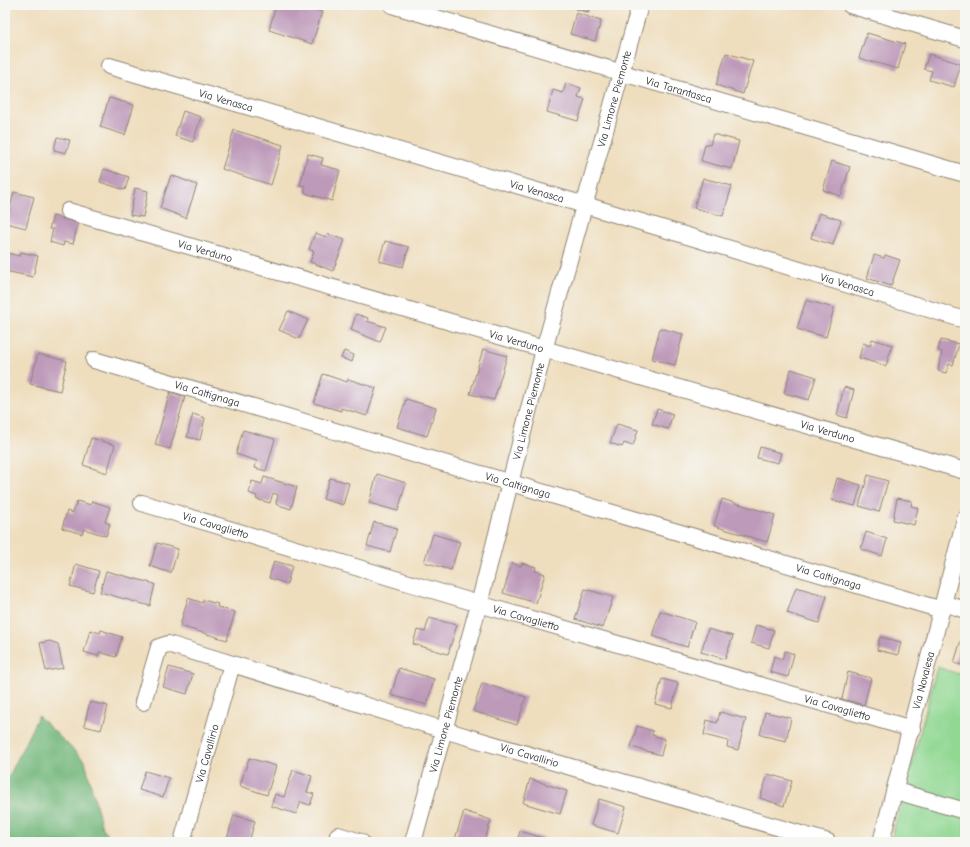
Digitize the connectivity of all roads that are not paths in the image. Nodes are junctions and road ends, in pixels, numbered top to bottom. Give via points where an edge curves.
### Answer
1 (392, 5) edge
2 (640, 5) edge
3 (850, 5) edge
4 (965, 39) edge
5 (109, 66) dead end
6 (622, 72) junction
7 (965, 174) edge
8 (585, 205) junction
9 (68, 211) dead end
10 (965, 320) edge
11 (544, 350) junction
12 (94, 360) dead end
13 (965, 471) edge
14 (510, 483) junction
15 (142, 503) dead end
16 (965, 519) edge
17 (479, 604) junction
18 (943, 606) junction
19 (965, 610) edge
20 (232, 664) junction
21 (142, 702) dead end
22 (912, 729) junction
23 (444, 730) junction
24 (896, 791) junction
25 (965, 811) edge
26 (338, 835) dead end
27 (182, 842) edge
28 (361, 842) edge
29 (413, 842) edge
30 (828, 842) edge
31 (881, 842) edge

1 - 6 street, Via Tarantasca
2 - 6 street, Via Limone Piemonte
3 - 4 street
5 - 8 street, Via Venasca
6 - 7 street, Via Tarantasca
6 - 8 street, Via Limone Piemonte
8 - 10 street, Via Venasca
8 - 11 street, Via Limone Piemonte
9 - 11 street, Via Verduno
11 - 13 street, Via Verduno
11 - 14 street, Via Limone Piemonte
12 - 14 street, Via Caltignaga
14 - 17 street, Via Limone Piemonte
14 - 18 street, Via Caltignaga
15 - 17 street, Via Cavaglietto
16 - 18 street, Via Novalesa
17 - 22 street, Via Cavaglietto
17 - 23 street, Via Limone Piemonte
18 - 19 street, Via Caltignaga
18 - 22 street, Via Novalesa
20 - 21 street, Via Cavallirio via 168,644 159,647
20 - 23 street, Via Cavallirio
20 - 27 street, Via Cavallirio
22 - 24 street, Via Novalesa
23 - 29 street, Via Limone Piemonte
23 - 30 street, Via Cavallirio
24 - 25 street
24 - 31 street, Via Novalesa
26 - 28 street

